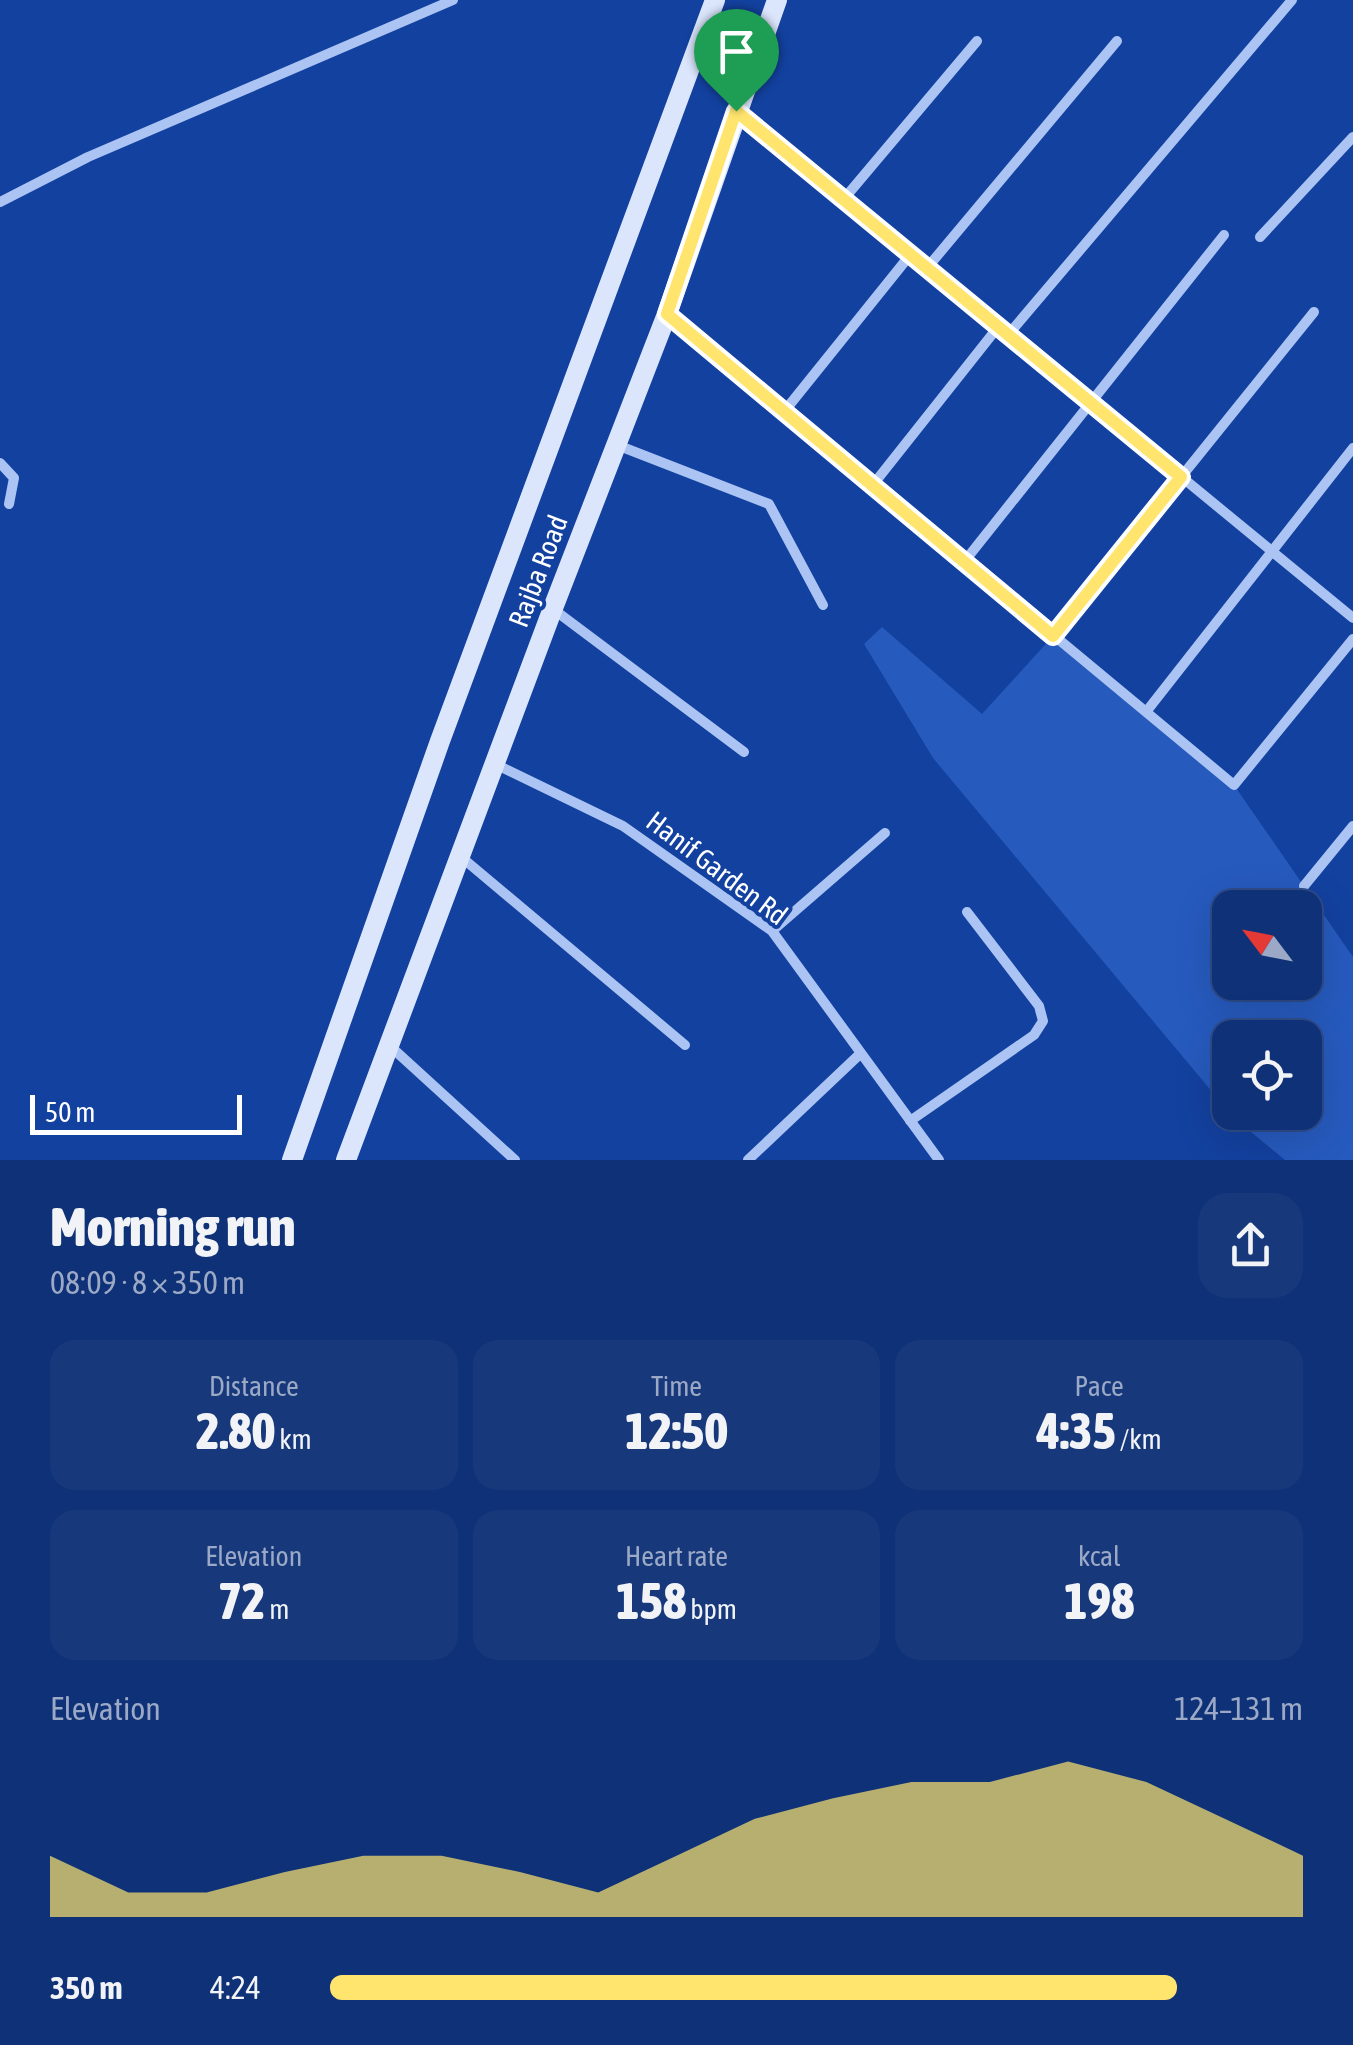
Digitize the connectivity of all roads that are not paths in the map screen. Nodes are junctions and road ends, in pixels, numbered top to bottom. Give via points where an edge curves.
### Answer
1 (453, 0) edge
2 (715, 0) edge
3 (777, 0) edge
4 (1292, 0) edge
5 (977, 41) dead end
6 (1117, 41) dead end
7 (736, 111) junction
8 (1353, 137) edge
9 (844, 200) junction
10 (0, 202) edge
11 (1224, 235) dead end
12 (1260, 238) dead end
13 (910, 255) junction
14 (926, 268) junction
15 (1314, 312) dead end
16 (667, 314) junction
17 (1003, 331) junction
18 (1091, 403) junction
19 (783, 412) junction
20 (616, 444) junction
21 (1353, 448) edge
22 (0, 464) edge
23 (1181, 477) junction
24 (872, 486) junction
25 (9, 504) dead end
26 (1272, 552) junction
27 (964, 562) junction
28 (823, 605) dead end
29 (552, 608) junction
30 (1353, 618) edge
31 (1053, 636) junction
32 (1353, 639) edge
33 (1146, 712) junction
34 (744, 752) dead end
35 (494, 764) junction
36 (1353, 826) edge
37 (885, 833) dead end
38 (460, 855) junction
39 (1304, 886) dead end
40 (968, 912) dead end
41 (772, 931) junction
42 (389, 1045) junction
43 (685, 1045) dead end
44 (861, 1053) junction
45 (910, 1120) junction
46 (292, 1160) edge
47 (346, 1160) edge
48 (515, 1160) edge
49 (748, 1160) edge
50 (939, 1160) edge

1 - 10 street
2 - 46 street, Rajba Road
3 - 7 street, Rajba Road
4 - 17 street
5 - 9 street
6 - 14 street
7 - 9 street
7 - 16 street, Rajba Road
8 - 12 street
9 - 13 street
11 - 18 street
13 - 14 street
13 - 19 street
14 - 17 street
15 - 23 street
16 - 19 street
16 - 20 street, Rajba Road
17 - 18 street
17 - 24 street
18 - 23 street
18 - 27 street
19 - 24 street
20 - 28 street via 769,504
20 - 29 street, Rajba Road
21 - 26 street
22 - 25 street via 14,478
23 - 26 street
23 - 31 street
24 - 27 street
26 - 30 street
26 - 33 street
27 - 31 street
29 - 34 street
29 - 35 street, Rajba Road
31 - 33 street
32 - 33 street via 1234,785
35 - 38 street, Rajba Road
35 - 41 street, Hanif Garden Rd via 622,826
36 - 39 street
37 - 41 street
38 - 42 street, Rajba Road
38 - 43 street
40 - 45 street via 1044,1021
41 - 44 street, Hanif Garden Rd
42 - 47 street, Rajba Road
42 - 48 street
44 - 45 street, Hanif Garden Rd
44 - 49 street
45 - 50 street, Hanif Garden Rd

